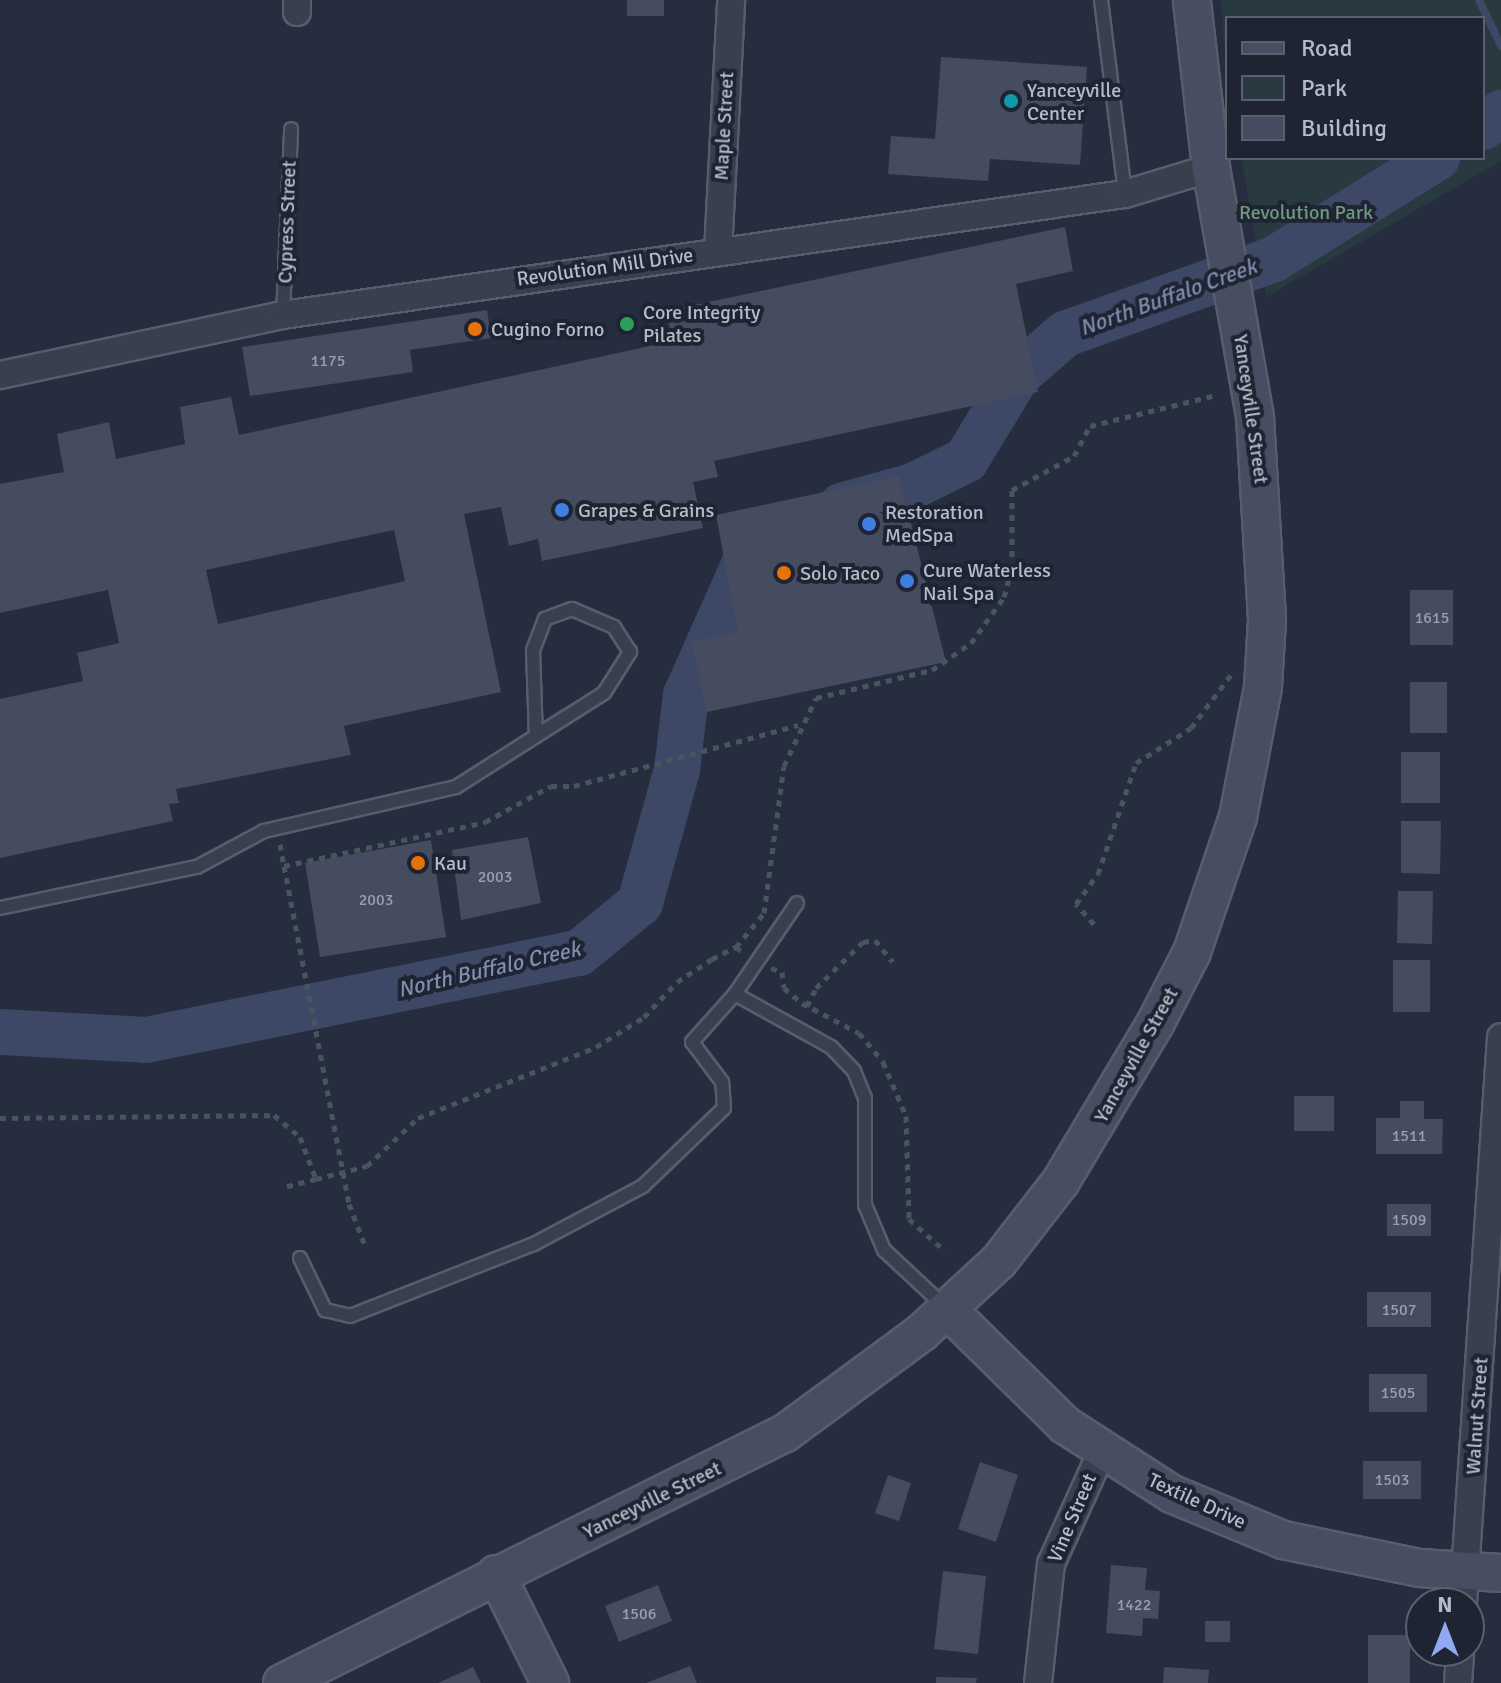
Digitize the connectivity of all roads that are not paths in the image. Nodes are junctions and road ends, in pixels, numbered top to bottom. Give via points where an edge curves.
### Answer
1 (731, 0) edge
2 (1101, 0) edge
3 (1192, 0) edge
4 (291, 129) dead end
5 (1214, 184) junction
6 (1125, 194) junction
7 (718, 252) junction
8 (283, 315) junction
9 (0, 375) edge
10 (536, 736) junction
11 (797, 903) dead end
12 (0, 908) edge
13 (735, 994) junction
14 (1501, 1037) edge
15 (1500, 1075) edge
16 (300, 1258) dead end
17 (949, 1311) junction
18 (1102, 1451) junction
19 (1501, 1573) edge
20 (496, 1574) junction
21 (1464, 1587) edge
22 (282, 1683) edge
23 (550, 1683) edge
24 (1038, 1683) edge

1 - 7 street, Maple Street
2 - 6 lane
3 - 5 main road, Yanceyville Street
4 - 8 lane, Cypress Street
5 - 6 street, Revolution Mill Drive
5 - 17 main road, Yanceyville Street via 1259,451 1267,619 1254,750 1220,880 1192,952 1104,1112 999,1261
6 - 7 street, Revolution Mill Drive
7 - 8 street, Revolution Mill Drive
8 - 9 street, Revolution Mill Drive
10 - 10 lane via 533,651 545,619 572,609 614,627 630,652 604,693
10 - 12 lane via 456,787 277,828 197,867
11 - 13 lane
13 - 16 lane via 692,1042 722,1082 724,1108 643,1186 534,1244 350,1316 325,1310
13 - 17 lane via 831,1047 854,1071 865,1098 865,1205 884,1250
14 - 15 street, Walnut Street
15 - 21 street, Walnut Street
17 - 18 main road, Textile Drive via 1065,1425
17 - 20 main road, Yanceyville Street via 785,1433
18 - 21 main road, Textile Drive via 1172,1494 1283,1540
18 - 24 street, Vine Street via 1051,1564
19 - 21 main road, Textile Drive
20 - 22 main road, Yanceyville Street
20 - 23 main road

